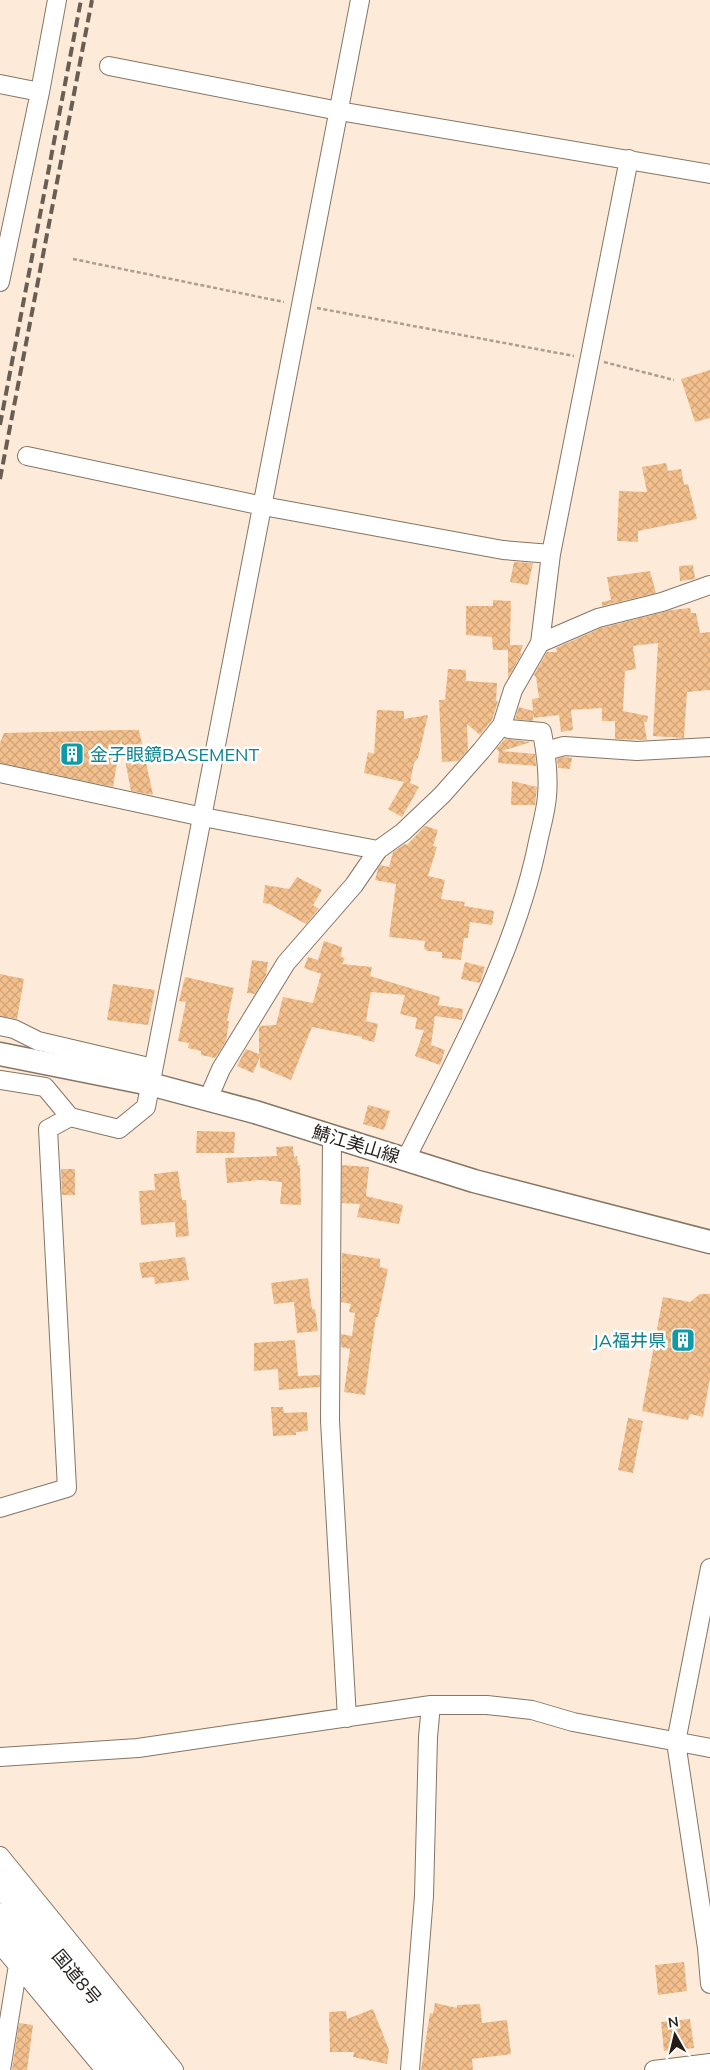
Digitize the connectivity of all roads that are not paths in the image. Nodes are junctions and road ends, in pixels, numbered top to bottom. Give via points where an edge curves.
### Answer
1 (57, 0) edge
2 (360, 0) edge
3 (109, 66) dead end
4 (0, 84) edge
5 (40, 92) junction
6 (339, 111) junction
7 (629, 159) junction
8 (710, 174) edge
9 (7, 211) edge
10 (0, 282) edge
11 (27, 456) dead end
12 (263, 506) junction
13 (551, 554) junction
14 (710, 585) edge
15 (540, 643) junction
16 (502, 725) junction
17 (710, 747) edge
18 (546, 750) junction
19 (0, 773) edge
20 (202, 817) junction
21 (378, 850) junction
22 (0, 1026) edge
23 (0, 1054) edge
24 (151, 1076) junction
25 (0, 1080) edge
26 (208, 1099) junction
27 (70, 1117) junction
28 (332, 1136) junction
29 (406, 1159) junction
30 (710, 1242) edge
31 (0, 1508) edge
32 (710, 1568) edge
33 (431, 1705) junction
34 (347, 1718) junction
35 (676, 1742) junction
36 (710, 1748) edge
37 (0, 1757) edge
38 (0, 1856) edge
39 (0, 1883) edge
40 (6, 1912) edge
41 (0, 1944) edge
42 (18, 1965) junction
43 (710, 1984) edge
44 (710, 2064) edge
45 (0, 2070) edge
46 (105, 2070) edge
47 (126, 2070) edge
48 (155, 2070) edge
49 (174, 2070) edge
50 (410, 2070) edge
51 (654, 2070) edge

1 - 5 street
2 - 6 street
3 - 6 street
4 - 5 street
5 - 9 street
6 - 7 street
6 - 12 street
7 - 8 street
7 - 13 street
9 - 10 street
11 - 12 street
12 - 13 street via 503,550
12 - 20 street
13 - 15 street
14 - 15 street via 662,602 598,618
15 - 16 street via 513,690
16 - 18 street via 509,729 542,732
16 - 21 street via 442,795
17 - 18 street via 637,751 564,746
18 - 29 street via 547,797 522,906 467,1034
19 - 20 street
20 - 21 street
20 - 24 street
21 - 26 street via 354,885 286,963 221,1069
22 - 24 street
23 - 24 main road, 鯖江美山線
24 - 26 main road, 鯖江美山線
24 - 27 street via 146,1107 119,1128
25 - 27 street via 45,1087
26 - 28 main road, 鯖江美山線
27 - 31 street via 48,1129 67,1488
28 - 29 main road, 鯖江美山線
28 - 34 street via 330,1421
29 - 30 main road, 鯖江美山線 via 474,1181
32 - 35 street
33 - 34 street
33 - 35 street via 487,1705 532,1710 574,1722
33 - 50 street via 424,1896
34 - 37 street via 138,1748
35 - 36 street
35 - 43 street
38 - 49 street
39 - 40 highway, 国道8号
40 - 47 highway, 国道8号
40 - 48 highway, 国道8号
41 - 42 street
42 - 45 street
42 - 46 street
44 - 51 street

